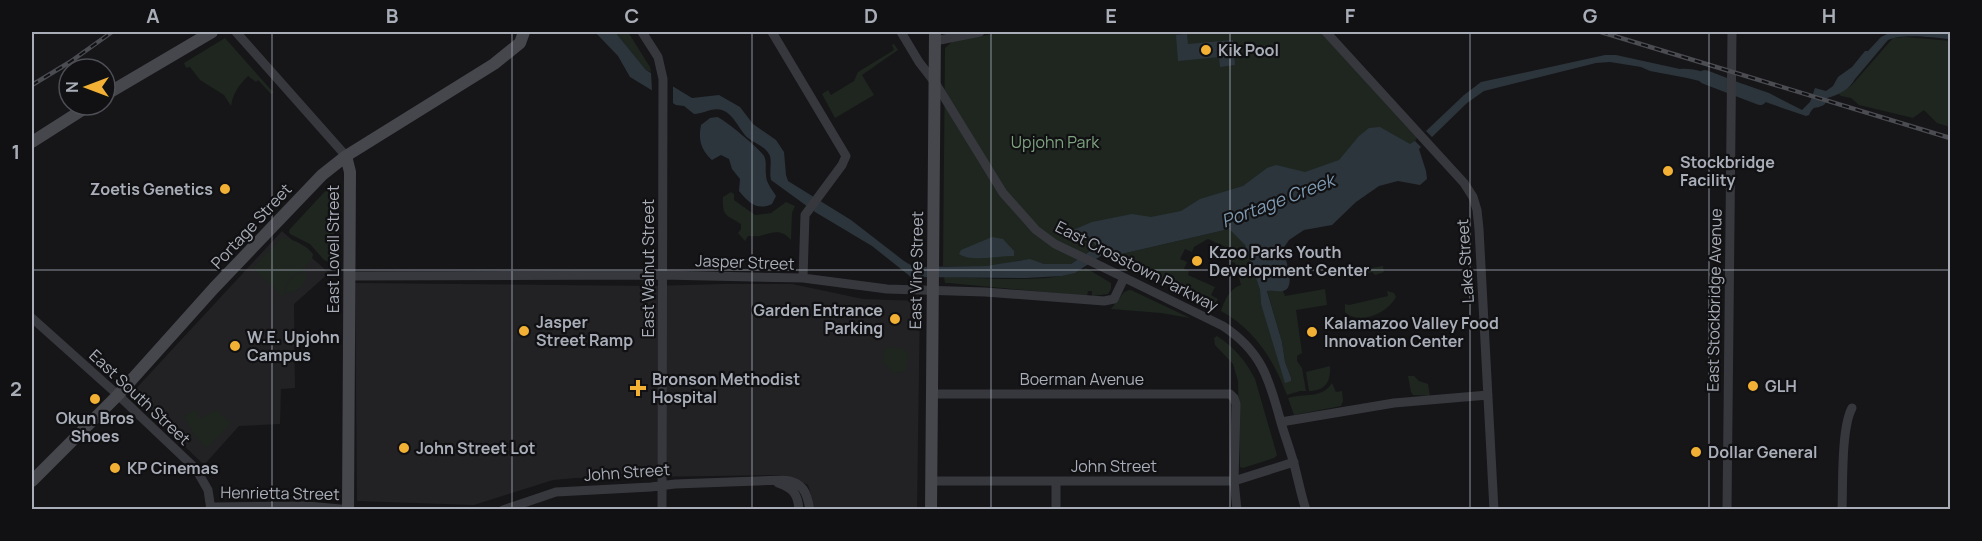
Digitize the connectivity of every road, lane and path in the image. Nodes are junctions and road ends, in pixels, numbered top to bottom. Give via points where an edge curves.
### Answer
1 (212, 32) edge
2 (236, 32) edge
3 (524, 32) edge
4 (642, 32) edge
5 (772, 32) edge
6 (901, 32) edge
7 (980, 32) edge
8 (1326, 32) edge
9 (1732, 32) edge
10 (935, 36) edge
11 (936, 84) junction
12 (117, 88) edge
13 (71, 117) edge
14 (32, 142) edge
15 (346, 156) junction
16 (662, 274) junction
17 (350, 276) junction
18 (803, 278) junction
19 (932, 278) junction
20 (1125, 278) junction
21 (32, 318) edge
22 (932, 394) junction
23 (118, 395) junction
24 (1488, 395) junction
25 (1852, 408) dead end
26 (1281, 422) junction
27 (1294, 462) junction
28 (32, 481) edge
29 (773, 481) junction
30 (931, 481) junction
31 (1056, 481) junction
32 (1234, 481) junction
33 (663, 486) junction
34 (211, 508) edge
35 (349, 509) edge
36 (503, 510) edge
37 (662, 510) edge
38 (799, 510) edge
39 (810, 510) edge
40 (931, 510) edge
41 (1056, 510) edge
42 (1238, 510) edge
43 (1306, 510) edge
44 (1494, 510) edge
45 (1726, 510) edge
46 (1842, 510) edge

1 - 12 street
2 - 15 street
3 - 15 street, Portage Street via 520,43 494,64
4 - 16 street, East Walnut Street via 657,57 663,79
5 - 18 street via 846,156 804,219
6 - 11 street, East Crosstown Parkway
7 - 10 street
8 - 24 street, Lake Street via 1473,197 1477,210
9 - 45 street, East Stockbridge Avenue
10 - 11 street, East Vine Street
11 - 19 street, East Vine Street
11 - 20 street, East Crosstown Parkway via 1011,203 1045,237
13 - 14 street
15 - 17 street, East Lovell Street via 350,172
15 - 23 street, Portage Street via 307,189
16 - 17 street, Jasper Street
16 - 18 street, Jasper Street
16 - 33 street, East Walnut Street
17 - 35 street, East Lovell Street
18 - 19 street, Jasper Street via 887,289
19 - 20 street, Jasper Street via 985,292 1110,301
19 - 22 street, East Vine Street
20 - 26 street, East Crosstown Parkway via 1224,326 1245,343 1264,369
21 - 23 street, East South Street
22 - 30 street, East Vine Street
22 - 32 street, Boerman Avenue via 1225,393 1233,396 1237,410
23 - 28 street, Portage Street
23 - 34 street, East South Street via 196,469 208,490
24 - 26 street via 1394,404
24 - 44 street, Lake Street
25 - 46 street via 1845,435
26 - 27 street, East Crosstown Parkway
27 - 32 street, John Street
27 - 43 street, East Crosstown Parkway
29 - 33 street, John Street
29 - 38 street via 794,491
29 - 39 street, John Street via 798,483 804,489
30 - 31 street, John Street
30 - 40 street, East Vine Street
31 - 32 street, John Street
31 - 41 street
32 - 42 street
33 - 36 street, John Street via 556,492
33 - 37 street, East Walnut Street
34 - 35 street, Henrietta Street

